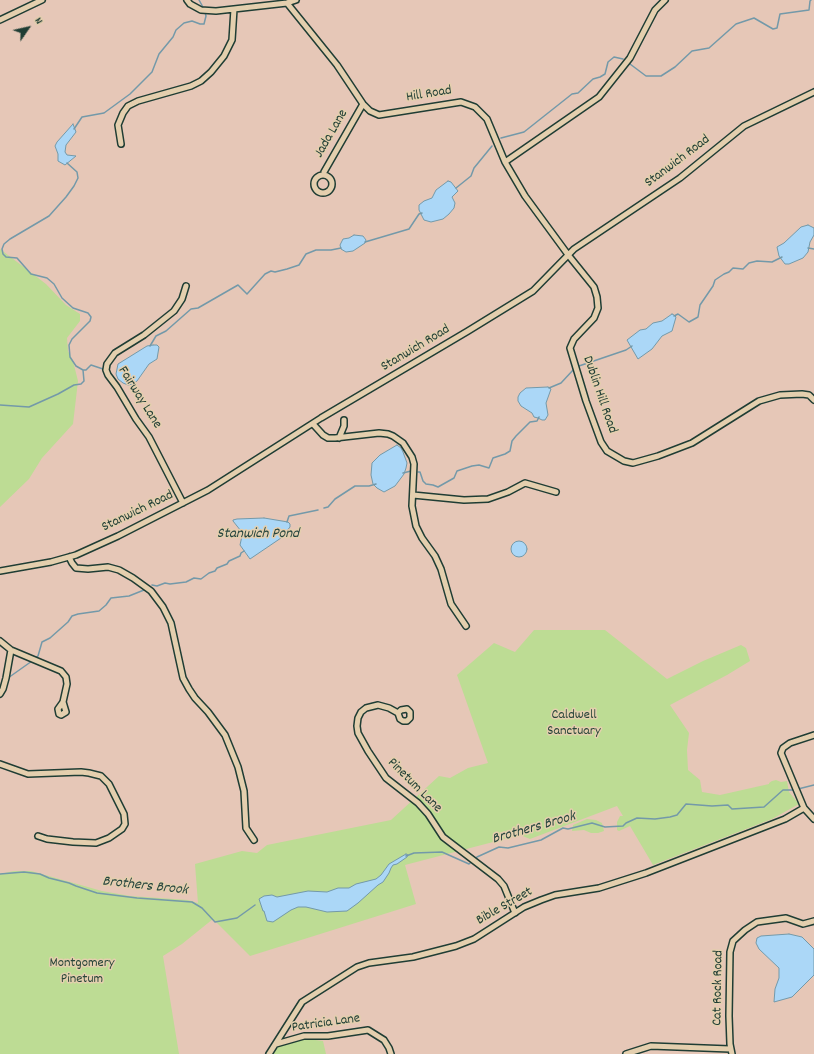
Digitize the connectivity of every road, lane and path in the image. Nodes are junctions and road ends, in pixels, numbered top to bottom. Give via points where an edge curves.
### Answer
1 (42, 0) edge
2 (187, 0) edge
3 (296, 0) edge
4 (665, 0) edge
5 (287, 3) junction
6 (234, 9) junction
7 (0, 20) edge
8 (814, 92) edge
9 (363, 104) junction
10 (121, 144) dead end
11 (505, 162) junction
12 (324, 175) dead end
13 (569, 256) junction
14 (186, 286) dead end
15 (814, 400) edge
16 (344, 420) dead end
17 (313, 424) junction
18 (339, 438) junction
19 (556, 492) dead end
20 (413, 495) junction
21 (183, 503) junction
22 (69, 557) junction
23 (0, 572) edge
24 (466, 626) dead end
25 (0, 641) edge
26 (10, 650) junction
27 (0, 694) edge
28 (62, 702) dead end
29 (398, 714) dead end
30 (814, 735) edge
31 (0, 764) edge
32 (804, 808) junction
33 (814, 819) edge
34 (38, 836) dead end
35 (254, 840) dead end
36 (515, 913) junction
37 (814, 921) edge
38 (276, 1044) junction
39 (731, 1051) edge
40 (269, 1054) edge
41 (391, 1054) edge
42 (626, 1054) edge

1 - 7 street
2 - 6 street via 201,10
3 - 5 street
4 - 11 street via 655,10 630,58 600,97
5 - 6 street
5 - 9 street, Hill Road via 337,66
6 - 10 street via 232,40 224,56 211,72 191,86 128,106 118,125
8 - 13 street, Stanwich Road via 744,126 680,178 574,249
9 - 11 street, Hill Road via 379,115 453,102 467,103 487,119
9 - 12 street, Jada Lane
11 - 13 street, Hill Road via 525,196
13 - 15 street, Dublin Hill Road via 594,287 598,308 594,318 574,339 570,348 602,442 608,451 624,462 633,463 692,443 759,401 780,395 802,394 809,395
13 - 17 street, Stanwich Road via 533,291
14 - 21 street, Fairway Lane via 182,299 174,311 144,335 115,353 106,370 149,437
16 - 18 street
17 - 18 street via 322,436
17 - 21 street, Stanwich Road
18 - 20 street via 378,433 399,439 408,449 414,464
19 - 20 street via 525,483 488,499 464,500
20 - 24 street via 412,506 416,526 435,556 451,604
21 - 22 street, Stanwich Road
22 - 23 street, Stanwich Road
22 - 35 street via 76,568 108,567 119,570 151,591 164,607 183,678 195,698 221,729 238,767 244,791 246,828
25 - 26 street
26 - 27 street via 6,678
26 - 28 street via 61,672 66,677
29 - 36 street, Pinetum Lane via 390,708 378,705 361,712 356,726 368,751 386,778 418,803 443,837 498,879 504,886
30 - 32 street via 790,743 781,753
31 - 34 street via 28,774 81,772 101,776 109,784 124,814 125,824 122,829 96,843
32 - 33 street
32 - 36 street, Bible Street via 785,819 666,866 599,888 549,897
36 - 38 street, Bible Street via 474,939 456,946 413,957 369,963 350,971 302,1002
37 - 39 street, Cat Rock Road via 803,924 786,918 758,922 733,941 730,952
38 - 40 street, Bible Street
38 - 41 street, Patricia Lane via 304,1036 328,1036 368,1030 384,1040
39 - 42 street via 651,1046

